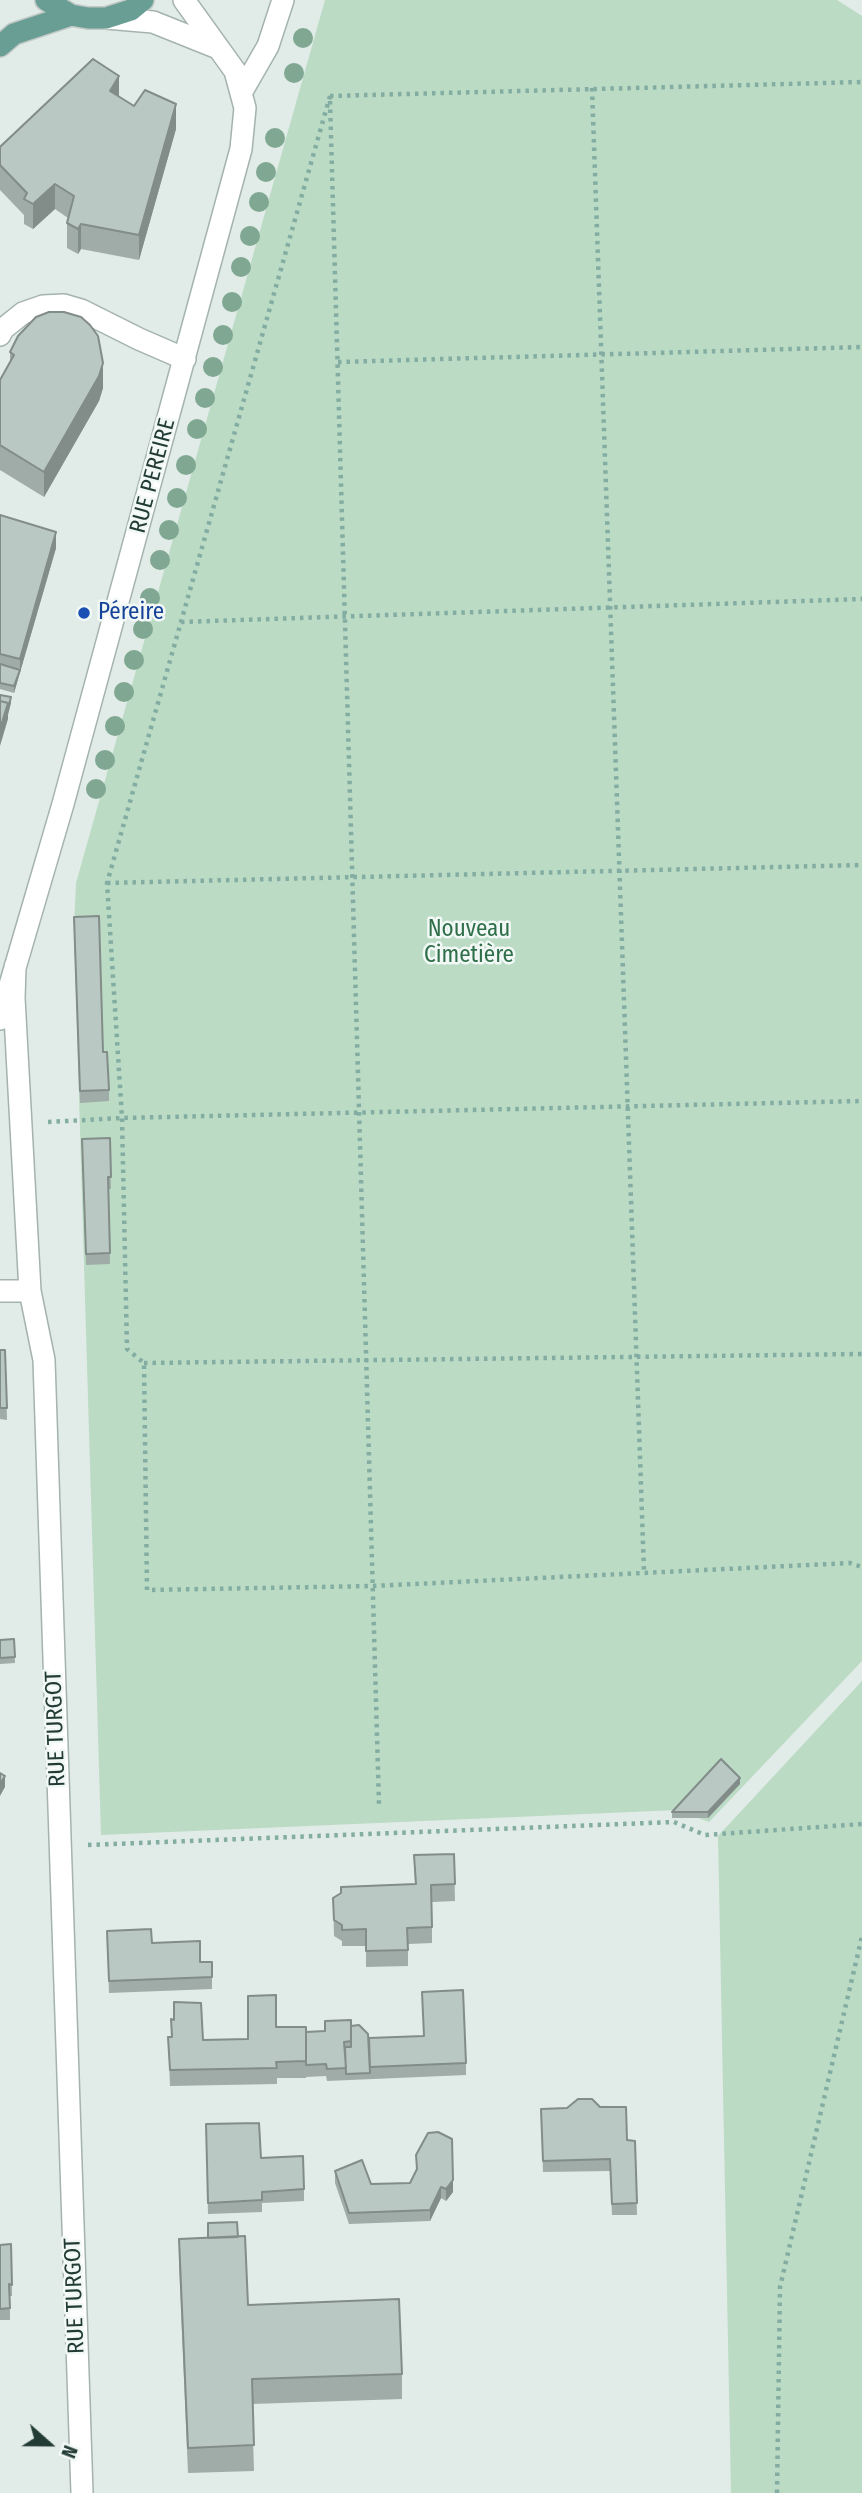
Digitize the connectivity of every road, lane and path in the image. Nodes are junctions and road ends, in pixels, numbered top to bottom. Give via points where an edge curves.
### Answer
1 (46, 0) edge
2 (143, 0) edge
3 (184, 0) edge
4 (283, 0) edge
5 (71, 15) junction
6 (106, 18) junction
7 (0, 46) edge
8 (220, 49) junction
9 (862, 82) edge
10 (592, 88) junction
11 (242, 93) junction
12 (330, 96) junction
13 (0, 335) edge
14 (862, 347) edge
15 (601, 355) junction
16 (185, 359) junction
17 (338, 362) junction
18 (862, 599) edge
19 (610, 608) junction
20 (345, 616) junction
21 (181, 622) junction
22 (862, 864) edge
23 (619, 870) junction
24 (352, 877) junction
25 (107, 883) junction
26 (15, 967) junction
27 (1, 1010) edge
28 (862, 1101) edge
29 (628, 1107) junction
30 (359, 1113) junction
31 (122, 1118) junction
32 (21, 1123) junction
33 (0, 1291) edge
34 (30, 1291) junction
35 (862, 1354) edge
36 (636, 1357) junction
37 (366, 1360) junction
38 (144, 1363) junction
39 (862, 1567) edge
40 (644, 1571) junction
41 (373, 1586) junction
42 (379, 1805) dead end
43 (862, 1824) edge
44 (59, 1847) junction
45 (862, 1936) edge
46 (82, 2493) edge
47 (777, 2493) edge

1 - 5 main road
2 - 6 main road via 131,10
3 - 8 street, RUE PEREIRE
4 - 11 street via 268,46
5 - 6 main road
5 - 7 main road via 14,34
6 - 8 street via 153,22
8 - 11 street, RUE PEREIRE via 235,71
9 - 10 path
10 - 12 path
10 - 15 path
11 - 16 street, RUE PEREIRE via 241,149
12 - 17 path
12 - 21 path
13 - 16 street via 23,313 64,305
14 - 15 path
15 - 17 path
15 - 19 path
16 - 26 street, RUE PEREIRE
17 - 20 path
18 - 19 path
19 - 20 path
19 - 23 path
20 - 21 path
20 - 24 path
21 - 25 path
22 - 23 path
23 - 24 path
23 - 29 path
24 - 25 path
24 - 30 path
25 - 31 path
26 - 27 street, RUE PEREIRE
26 - 32 street, RUE TURGOT
28 - 29 path
29 - 30 path
29 - 36 path
30 - 31 path
30 - 37 path
31 - 32 path
31 - 38 path via 127,1349
32 - 34 street, RUE TURGOT
33 - 34 street
34 - 44 street, RUE TURGOT via 44,1360
35 - 36 path
36 - 37 path
36 - 40 path
37 - 38 path
37 - 41 path
38 - 41 path via 147,1590
39 - 40 path via 850,1563
40 - 41 path
41 - 42 path
43 - 44 path via 705,1835 674,1822
44 - 46 street, RUE TURGOT
45 - 47 path via 780,2287

